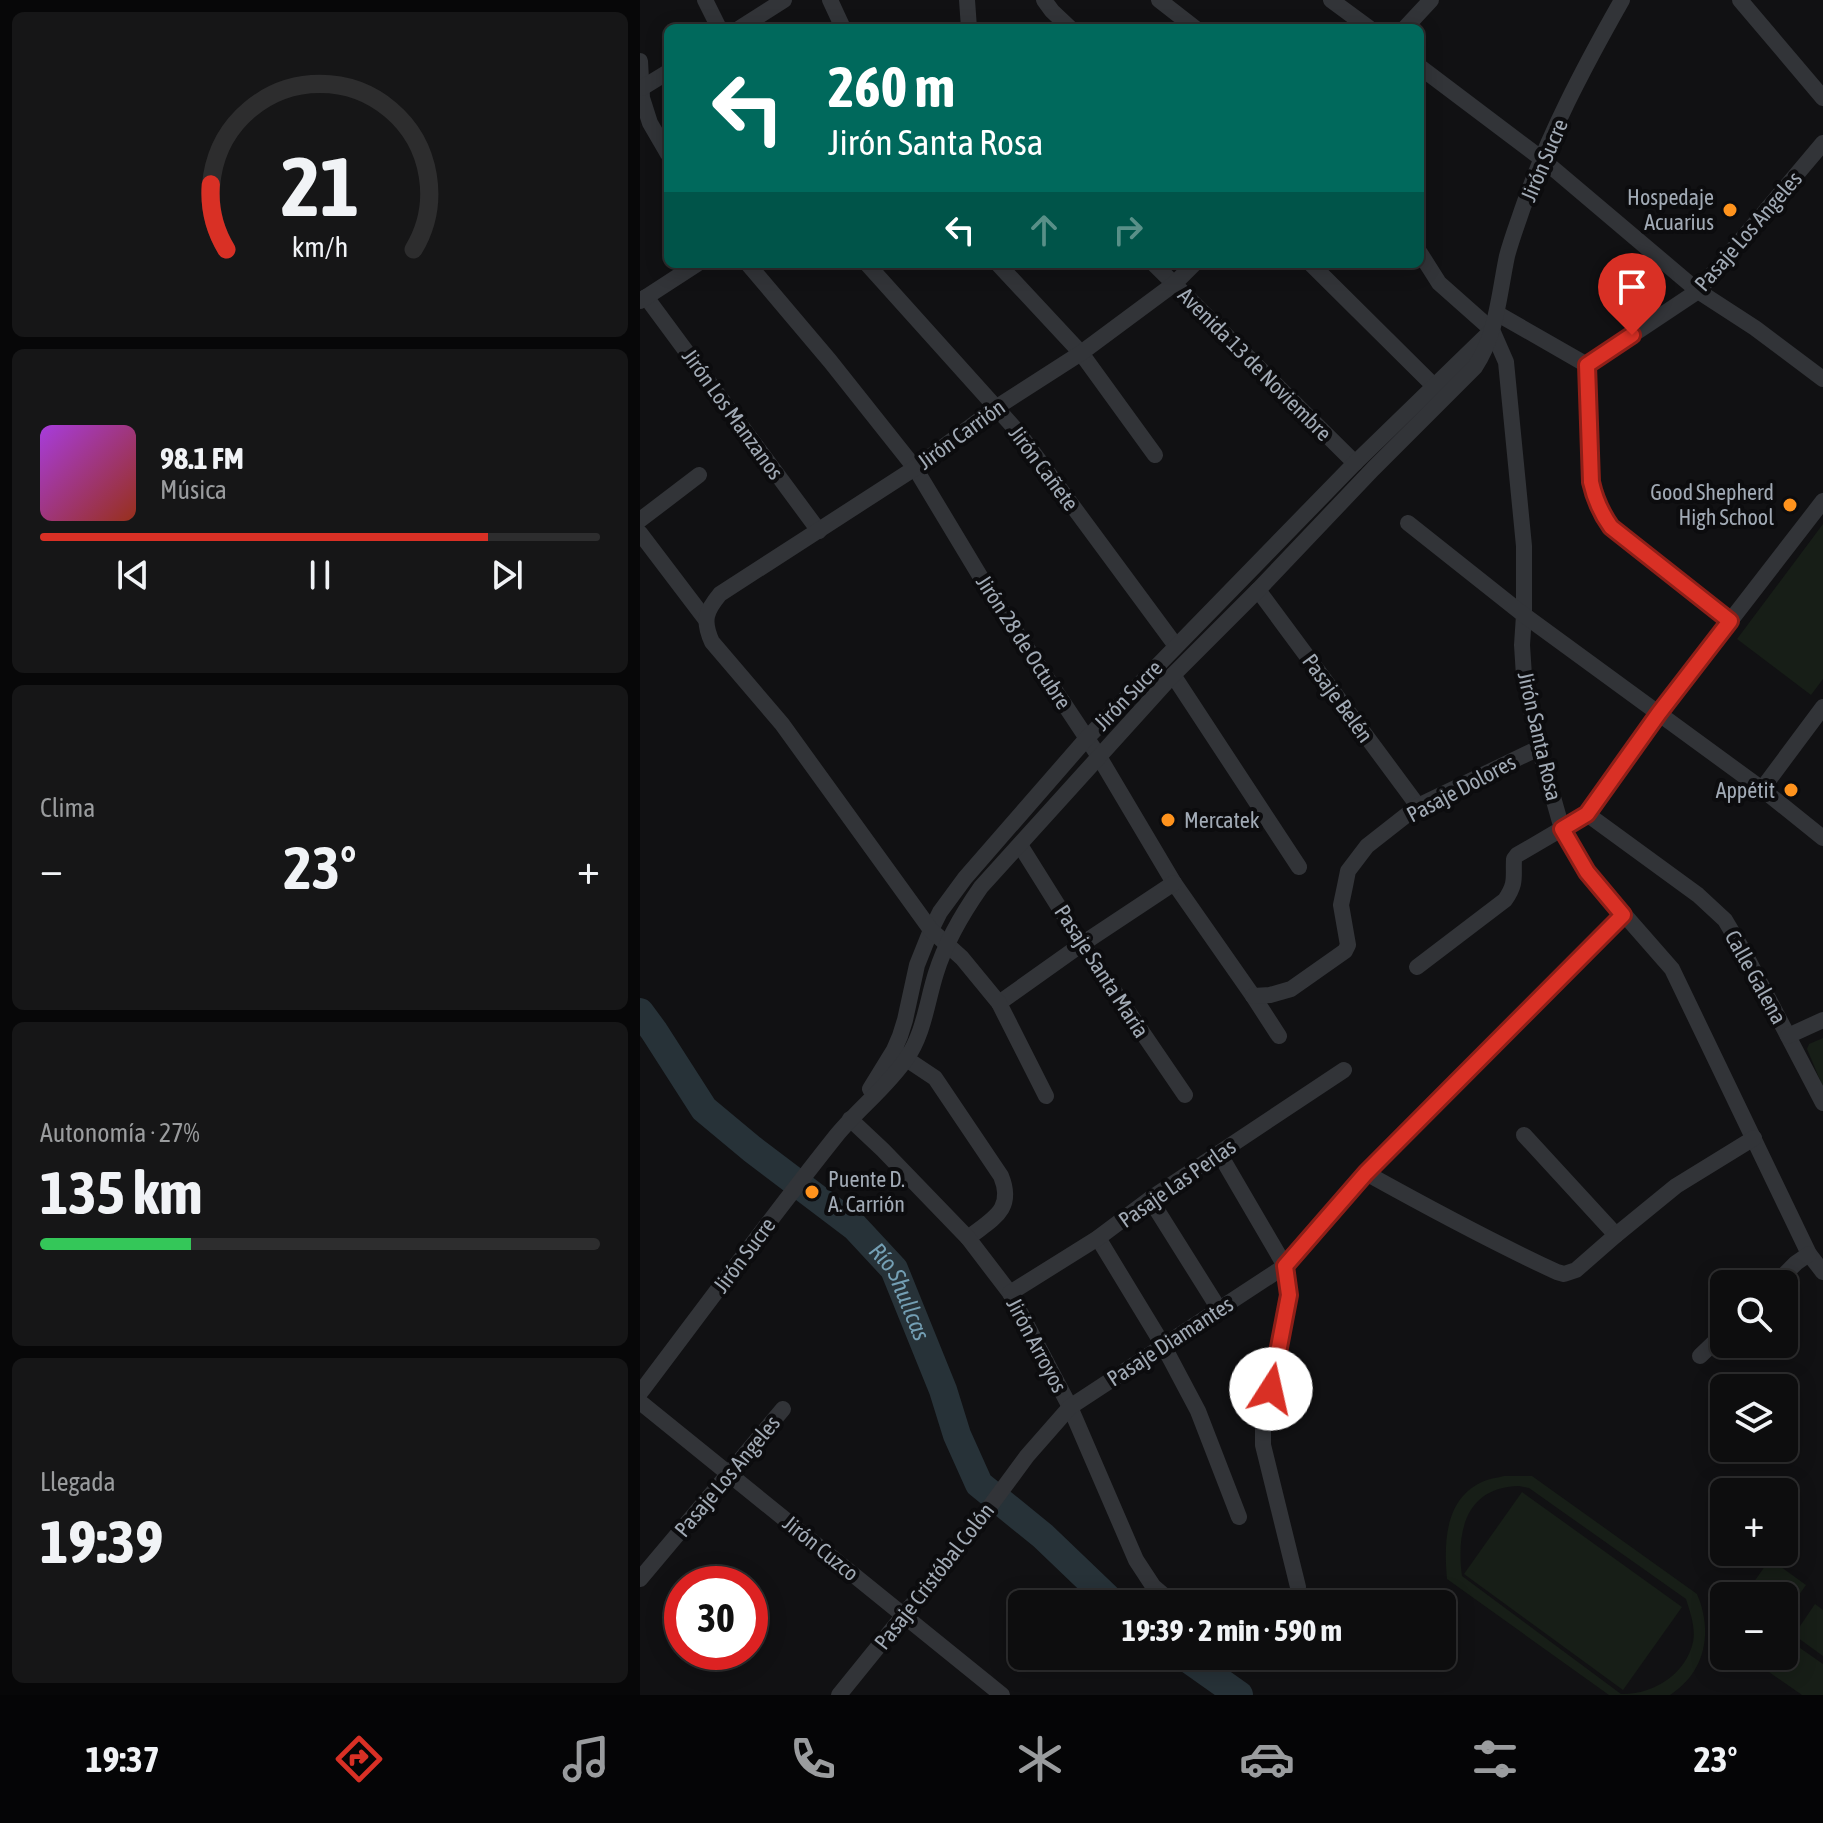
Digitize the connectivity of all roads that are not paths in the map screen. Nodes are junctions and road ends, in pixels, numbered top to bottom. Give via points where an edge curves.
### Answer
1 (705, 0) edge
2 (784, 0) edge
3 (830, 0) edge
4 (967, 0) edge
5 (1044, 0) edge
6 (1159, 0) edge
7 (1431, 0) edge
8 (1622, 0) edge
9 (1740, 0) edge
10 (1335, 1) edge
11 (717, 24) edge
12 (746, 24) edge
13 (841, 24) edge
14 (969, 24) edge
15 (1066, 24) edge
16 (1190, 24) edge
17 (1364, 24) edge
18 (1409, 24) edge
19 (640, 61) edge
20 (1424, 70) edge
21 (664, 76) edge
22 (641, 96) edge
23 (1823, 98) edge
24 (1823, 143) edge
25 (664, 147) edge
26 (1542, 159) junction
27 (1424, 259) edge
28 (691, 268) edge
29 (751, 268) edge
30 (871, 268) edge
31 (1002, 268) edge
32 (1158, 268) edge
33 (1190, 268) edge
34 (1315, 268) edge
35 (1174, 284) junction
36 (1698, 291) junction
37 (643, 299) edge
38 (1495, 322) junction
39 (1081, 353) junction
40 (1587, 365) junction
41 (1823, 379) edge
42 (1434, 386) junction
43 (997, 407) junction
44 (1155, 455) dead end
45 (1355, 463) junction
46 (915, 468) junction
47 (699, 475) dead end
48 (1823, 501) edge
49 (640, 520) edge
50 (1408, 523) dead end
51 (819, 531) junction
52 (640, 533) edge
53 (1258, 590) junction
54 (1524, 615) junction
55 (706, 620) junction
56 (1730, 621) junction
57 (1176, 646) junction
58 (1173, 675) junction
59 (1823, 708) edge
60 (1659, 713) junction
61 (1087, 738) junction
62 (1539, 748) junction
63 (1098, 755) junction
64 (1762, 789) junction
65 (1418, 806) junction
66 (1587, 814) junction
67 (1562, 829) junction
68 (1823, 838) edge
69 (1020, 845) junction
70 (1299, 867) dead end
71 (1174, 883) junction
72 (1623, 915) junction
73 (931, 930) junction
74 (947, 944) junction
75 (1082, 944) junction
76 (1417, 967) dead end
77 (1253, 996) junction
78 (999, 1003) junction
79 (1823, 1020) edge
80 (1279, 1036) dead end
81 (1788, 1036) junction
82 (900, 1055) junction
83 (1344, 1070) dead end
84 (1185, 1095) dead end
85 (1046, 1096) dead end
86 (1823, 1103) edge
87 (850, 1119) junction
88 (1524, 1135) dead end
89 (1754, 1138) junction
90 (1219, 1153) junction
91 (1366, 1173) junction
92 (1150, 1199) junction
93 (1616, 1235) junction
94 (968, 1238) junction
95 (1098, 1238) junction
96 (1809, 1254) junction
97 (1285, 1266) junction
98 (1789, 1270) edge
99 (1823, 1272) edge
100 (1010, 1293) junction
101 (1219, 1309) junction
102 (1163, 1345) junction
103 (1710, 1346) edge
104 (1700, 1356) dead end
105 (640, 1393) edge
106 (640, 1402) edge
107 (1070, 1407) junction
108 (783, 1409) dead end
109 (1027, 1456) joint
110 (729, 1473) junction
111 (1239, 1517) dead end
112 (640, 1579) edge
113 (1298, 1587) dead end
114 (1158, 1590) edge
115 (904, 1615) junction
116 (839, 1695) edge
117 (1002, 1695) edge

1 - 11 street
2 - 12 street
3 - 13 street
4 - 14 street
5 - 15 street
6 - 16 street
7 - 18 street
8 - 26 street, Jirón Sucre
9 - 23 street
10 - 17 street
19 - 22 street
20 - 26 street
21 - 22 street
22 - 25 street
24 - 36 street, Pasaje Los Angeles
26 - 36 street
26 - 38 street, Jirón Sucre via 1508,253
27 - 38 street, Jirón Santa Rosa via 1439,283
28 - 37 street
29 - 46 street, Jirón 28 de Octubre
30 - 43 street, Jirón Cañete
31 - 39 street
32 - 35 street, Avenida 13 de Noviembre
33 - 35 street, Jirón Carrión
34 - 42 street
35 - 39 street, Jirón Carrión
35 - 45 street, Avenida 13 de Noviembre
36 - 40 street, Pasaje Los Angeles
36 - 41 street
37 - 51 street, Jirón Los Manzanos
38 - 40 street
38 - 42 street, Jirón Sucre
38 - 53 street, Jirón Sucre via 1475,367
38 - 54 street, Jirón Santa Rosa via 1506,362 1524,546
39 - 43 street, Jirón Carrión
39 - 44 street
40 - 56 street via 1591,482 1601,513 1611,527
42 - 45 street, Jirón Sucre
43 - 46 street, Jirón Carrión
43 - 57 street, Jirón Cañete
45 - 57 street, Jirón Sucre
46 - 51 street, Jirón Carrión
46 - 61 street, Jirón 28 de Octubre
47 - 49 street
48 - 56 street
50 - 54 street
51 - 55 street, Jirón Carrión via 720,594
52 - 55 street
53 - 58 street, Jirón Sucre
53 - 65 street, Pasaje Belén
54 - 60 street
54 - 62 street, Jirón Santa Rosa via 1524,676
55 - 73 street via 712,642 782,724
56 - 60 street
57 - 61 street, Jirón Sucre
58 - 63 street, Jirón Sucre
58 - 70 street
59 - 64 street
60 - 64 street
60 - 66 street
61 - 63 street, Jirón 28 de Octubre
61 - 73 street, Jirón Sucre via 965,878
62 - 65 street, Pasaje Dolores
62 - 67 street, Jirón Santa Rosa
63 - 69 street, Jirón Sucre
63 - 71 street, Jirón 28 de Octubre
64 - 68 street
65 - 77 street, Pasaje Dolores via 1367,846 1348,871 1341,905 1345,951 1291,989
66 - 67 street
66 - 81 street, Calle Galena via 1725,920
67 - 72 street, Jirón Santa Rosa via 1587,872
67 - 76 street via 1517,855 1513,886 1505,900
69 - 74 street, Jirón Sucre via 981,887
69 - 75 street, Pasaje Santa María
71 - 75 street
71 - 77 street, Jirón 28 de Octubre
72 - 89 street, Jirón Santa Rosa via 1672,969
72 - 91 street, Pasaje Diamantes
73 - 74 street
73 - 82 street, Jirón Sucre via 917,965
74 - 78 street
74 - 82 street, Jirón Sucre via 918,1035
75 - 78 street
75 - 84 street, Pasaje Santa María
77 - 80 street, Jirón 28 de Octubre
78 - 85 street
79 - 81 street
81 - 86 street, Calle Galena
82 - 87 street, Jirón Sucre
82 - 94 street via 935,1078 1006,1188 996,1216
83 - 90 street, Pasaje Las Perlas
87 - 94 street, Jirón Arroyos
87 - 105 street, Jirón Sucre
88 - 93 street
89 - 93 street via 1676,1186
89 - 96 street, Jirón Santa Rosa
90 - 92 street, Pasaje Las Perlas
90 - 97 street
91 - 93 street via 1564,1274
91 - 97 street, Pasaje Diamantes
92 - 95 street, Pasaje Las Perlas
92 - 101 street
94 - 100 street, Jirón Arroyos
95 - 100 street, Pasaje Las Perlas
95 - 102 street
96 - 98 street
96 - 99 street, Jirón Santa Rosa
97 - 101 street, Pasaje Diamantes
97 - 113 street via 1289,1295 1263,1445
100 - 107 street, Jirón Arroyos
101 - 102 street, Pasaje Diamantes
102 - 107 street, Pasaje Diamantes
102 - 111 street via 1198,1411
103 - 104 street
106 - 110 street, Jirón Cuzco
107 - 109 street, Pasaje Diamantes
107 - 114 street, Jirón Arroyos via 1136,1560
108 - 110 street, Pasaje Los Angeles
109 - 115 street, Pasaje Cristóbal Colón
110 - 112 street, Pasaje Los Angeles
110 - 115 street, Jirón Cuzco
115 - 116 street, Pasaje Cristóbal Colón
115 - 117 street, Jirón Cuzco

